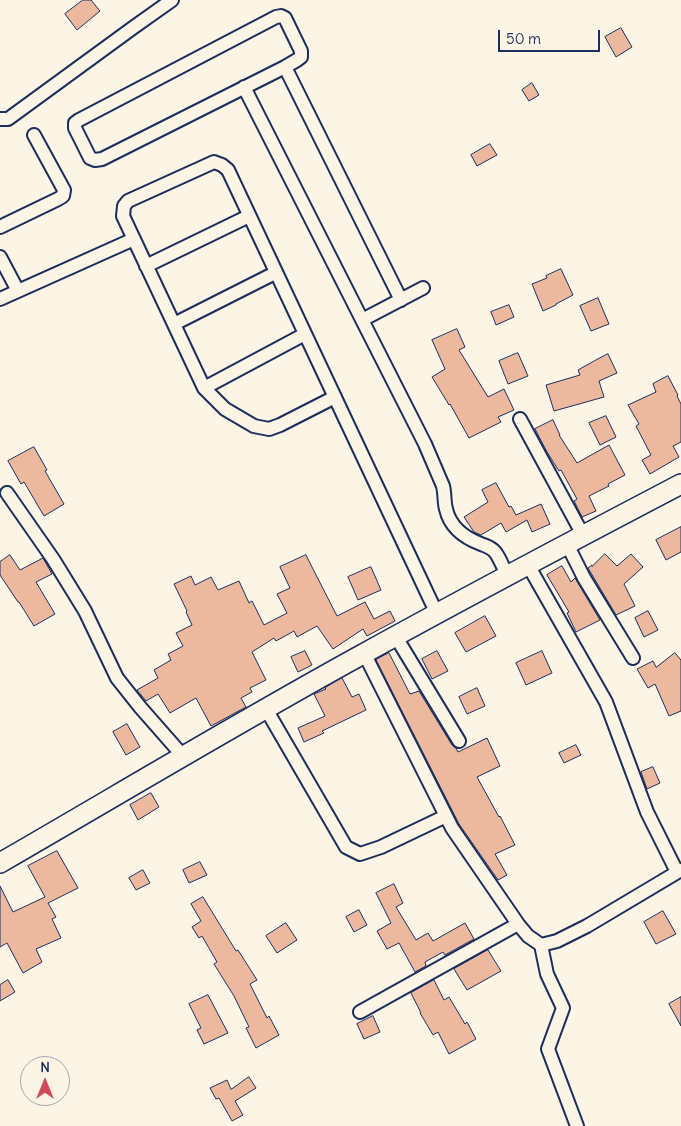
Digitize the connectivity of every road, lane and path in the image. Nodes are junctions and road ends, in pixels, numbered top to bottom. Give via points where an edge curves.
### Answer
1 (172, 0) edge
2 (285, 66) junction
3 (244, 87) junction
4 (0, 119) edge
5 (34, 135) dead end
6 (249, 216) junction
7 (0, 226) edge
8 (134, 239) junction
9 (0, 257) edge
10 (146, 266) junction
11 (275, 273) junction
12 (423, 288) dead end
13 (18, 291) junction
14 (0, 299) edge
15 (401, 300) junction
16 (362, 320) junction
17 (174, 324) junction
18 (305, 334) junction
19 (204, 388) junction
20 (335, 397) junction
21 (520, 419) dead end
22 (681, 484) edge
23 (7, 493) dead end
24 (575, 539) junction
25 (528, 564) junction
26 (508, 576) junction
27 (437, 614) junction
28 (396, 636) junction
29 (364, 653) junction
30 (633, 658) dead end
31 (266, 709) junction
32 (459, 741) dead end
33 (183, 756) junction
34 (446, 816) junction
35 (0, 864) edge
36 (679, 871) edge
37 (518, 924) junction
38 (541, 945) junction
39 (360, 1012) dead end
40 (577, 1126) edge

1 - 4 street via 8,119
2 - 3 street
2 - 3 street via 297,60 301,51 281,16 79,120 75,128 90,158 102,159
2 - 15 street
3 - 16 street
5 - 7 street via 64,190 63,196
6 - 8 street via 228,170 214,162 128,202 123,216
6 - 10 street
6 - 11 street
8 - 10 street
8 - 13 street
9 - 13 street
10 - 17 street
11 - 17 street
11 - 18 street
12 - 15 street
13 - 14 street
15 - 16 street
16 - 26 street via 425,444 443,486 446,509 452,521 460,533 494,551
17 - 19 street
18 - 19 street
18 - 20 street
19 - 20 street via 225,409 254,426 269,429
20 - 27 street
21 - 24 street
22 - 24 street
23 - 33 street via 85,610 117,678
24 - 25 street
24 - 30 street via 584,578
25 - 26 street
25 - 36 street via 606,702 647,812
26 - 27 street
27 - 28 street
28 - 29 street
28 - 32 street
29 - 31 street
29 - 34 street
31 - 33 street
31 - 34 street via 346,847 360,854 367,852
33 - 35 street
34 - 37 street
36 - 38 street via 587,926
37 - 38 street
37 - 39 street
38 - 40 street via 547,974 563,1008 548,1049

